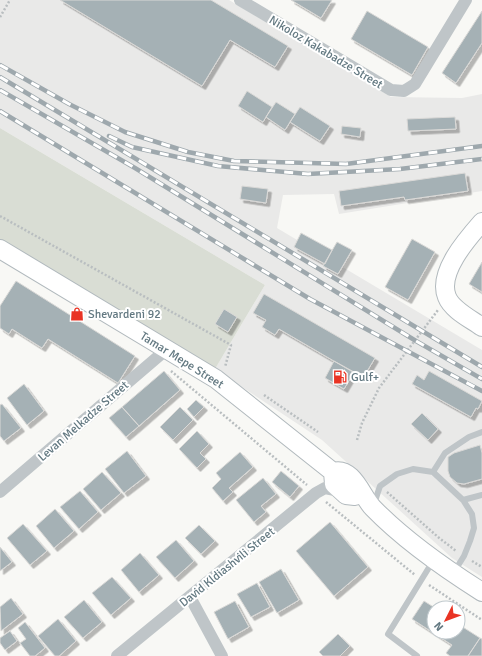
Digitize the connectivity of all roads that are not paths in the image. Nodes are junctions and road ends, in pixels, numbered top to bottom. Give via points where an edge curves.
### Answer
1 (240, 0) edge
2 (466, 0) edge
3 (482, 222) edge
4 (0, 249) edge
5 (482, 327) edge
6 (167, 349) junction
7 (482, 432) edge
8 (433, 472) junction
9 (0, 492) edge
10 (350, 492) junction
11 (482, 495) edge
12 (463, 500) junction
13 (373, 508) junction
14 (434, 559) junction
15 (453, 573) junction
16 (482, 592) edge
17 (190, 597) junction
18 (117, 656) edge
19 (222, 656) edge
20 (417, 656) edge

1 - 2 street, Nikoloz Kakabadze Street via 391,90 404,91 415,84
3 - 5 main road via 464,242 448,271 444,287 447,298 458,310
4 - 6 main road, Tamar Mepe Street
6 - 9 street, Levan Melkadze Street
6 - 10 main road, Tamar Mepe Street via 216,379 333,472 346,474 353,480
7 - 8 lane via 469,437 445,453
8 - 12 lane
8 - 13 lane via 413,469 397,474 380,486
10 - 13 main road, Tamar Mepe Street
10 - 17 street, David Kldiashvili Street via 325,488 316,493
11 - 12 lane
12 - 15 lane via 472,514 474,528 464,556
13 - 14 main road, Tamar Mepe Street via 410,542
14 - 15 main road, Tamar Mepe Street
14 - 20 lane via 388,634
15 - 16 main road, Tamar Mepe Street
17 - 18 street, David Kldiashvili Street
17 - 19 street

